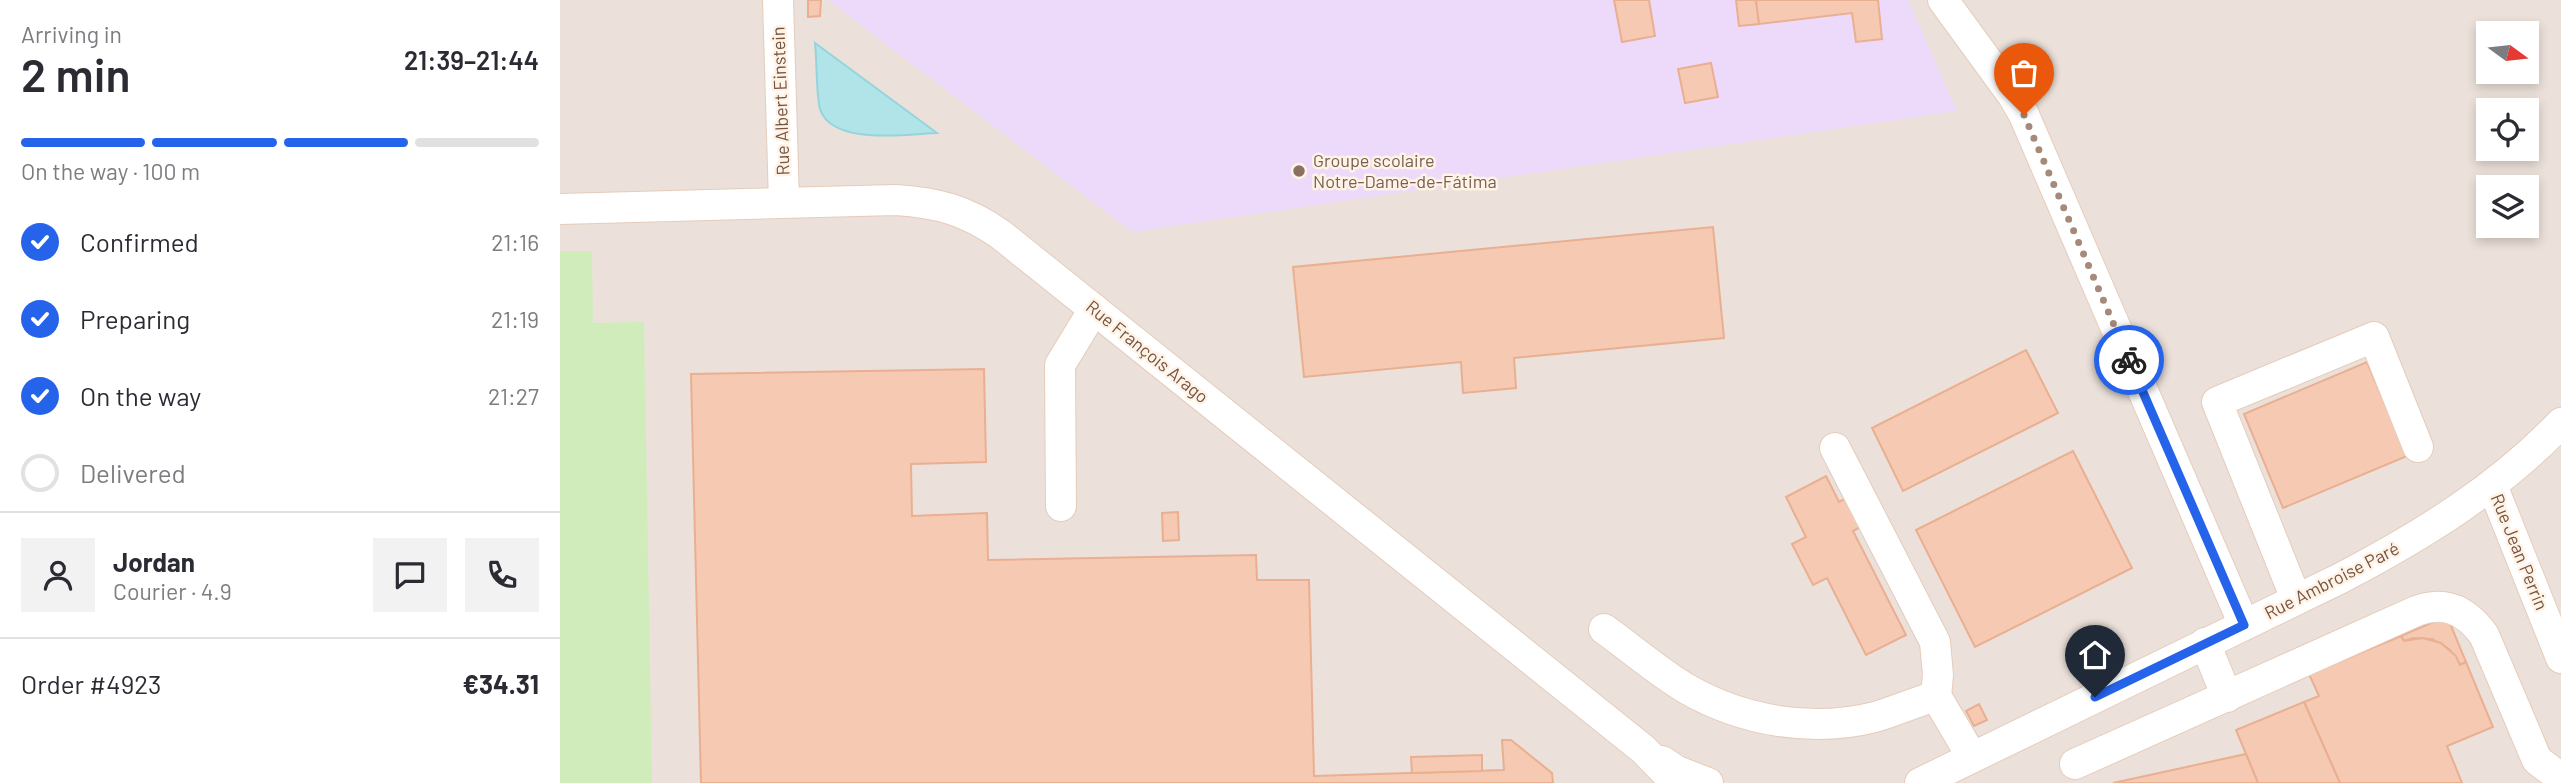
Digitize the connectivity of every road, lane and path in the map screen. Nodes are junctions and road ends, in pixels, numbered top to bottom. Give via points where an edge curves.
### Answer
1 (778, 0) edge
2 (1943, 0) edge
3 (784, 202) junction
4 (560, 209) edge
5 (1094, 309) junction
6 (2561, 423) edge
7 (1835, 447) dead end
8 (2418, 447) dead end
9 (2492, 485) junction
10 (1061, 506) dead end
11 (2297, 599) junction
12 (2244, 625) junction
13 (1604, 629) dead end
14 (2205, 643) junction
15 (2561, 658) edge
16 (1936, 696) junction
17 (2227, 696) junction
18 (1644, 750) junction
19 (1972, 757) junction
20 (2075, 764) dead end
21 (2561, 778) edge
22 (1925, 780) edge
23 (1676, 783) edge
24 (1708, 783) edge
25 (1901, 783) edge

1 - 3 street, Rue Albert Einstein
2 - 12 street via 2024,115
3 - 4 street, Rue François Arago
3 - 5 street, Rue François Arago via 897,200 959,210 1000,234
5 - 10 street via 1060,365
5 - 18 street, Rue François Arago
6 - 9 street, Rue Ambroise Paré
7 - 16 street via 1935,642
8 - 11 street via 2374,337 2217,402
9 - 11 street, Rue Ambroise Paré via 2405,544
9 - 15 street, Rue Jean Perrin
11 - 12 street, Rue Ambroise Paré
12 - 14 street, Rue Ambroise Paré
13 - 16 street via 1686,688 1722,706 1789,723 1840,723 1875,717
14 - 17 street
14 - 19 street, Rue Ambroise Paré
16 - 19 street
17 - 20 street
17 - 21 street via 2414,612 2445,607 2460,612 2484,635 2537,760
18 - 23 street, Rue François Arago
18 - 24 street, Rue François Arago via 1677,771
19 - 22 street, Rue Ambroise Paré
22 - 25 street, Rue Ambroise Paré

